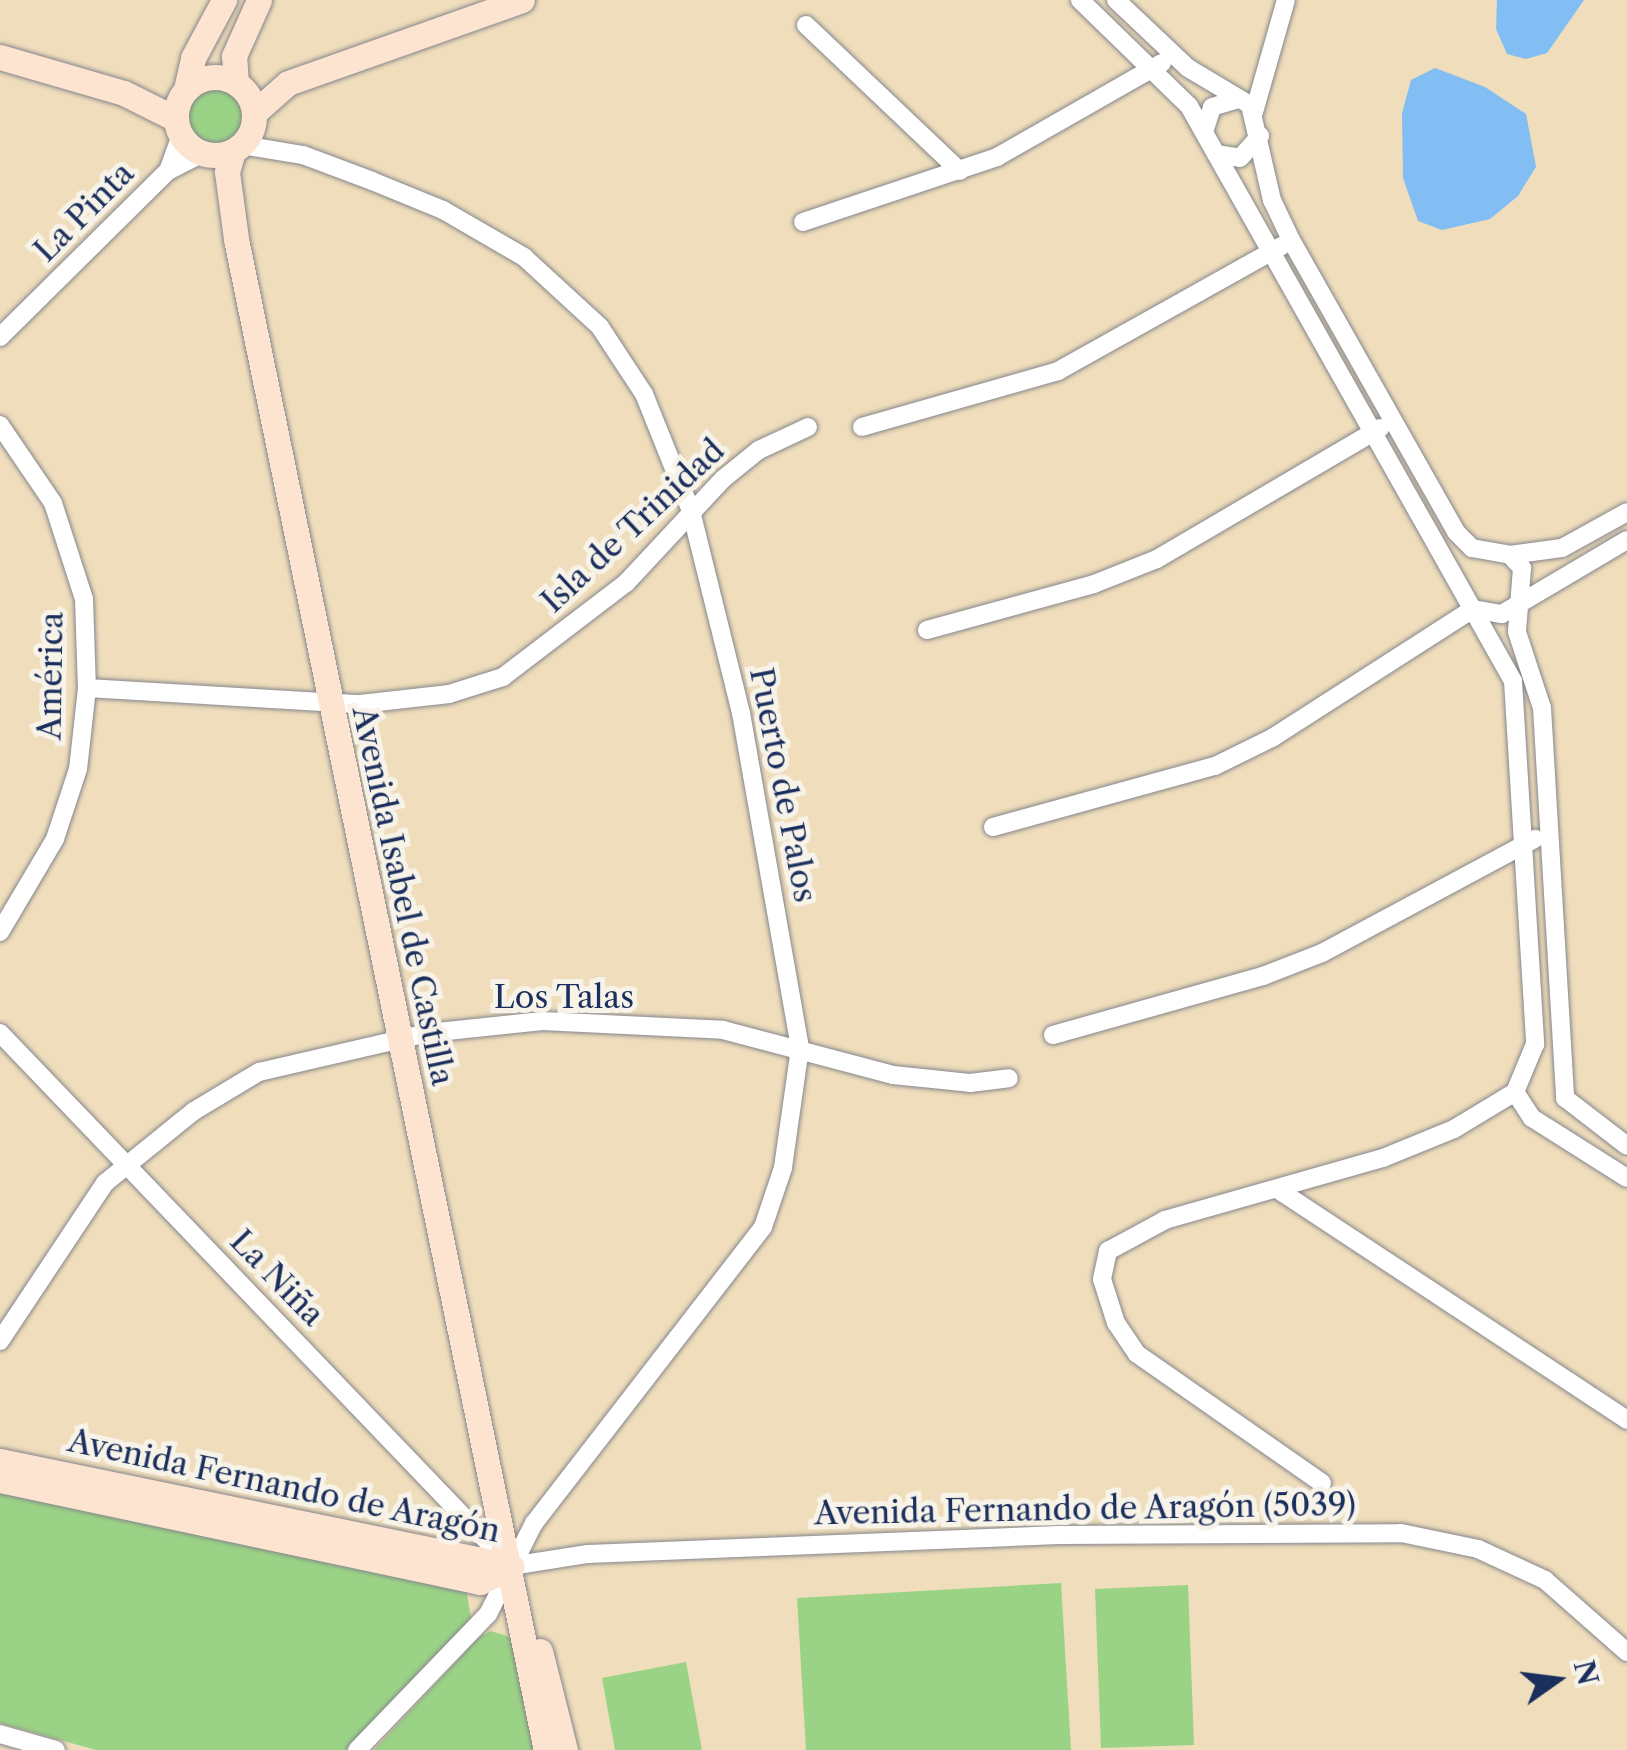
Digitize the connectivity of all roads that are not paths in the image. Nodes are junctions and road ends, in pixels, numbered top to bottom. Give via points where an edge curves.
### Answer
1 (224, 0) edge
2 (259, 0) edge
3 (522, 0) edge
4 (1080, 0) edge
5 (1116, 0) edge
6 (1286, 0) edge
7 (806, 24) dead end
8 (0, 56) edge
9 (1176, 56) junction
10 (1153, 66) junction
11 (288, 83) junction
12 (237, 84) junction
13 (186, 89) junction
14 (124, 93) junction
15 (1239, 100) junction
16 (1254, 112) junction
17 (254, 117) junction
18 (178, 127) junction
19 (1204, 132) junction
20 (1261, 135) junction
21 (237, 148) junction
22 (276, 148) junction
23 (204, 154) junction
24 (1216, 154) junction
25 (168, 171) junction
26 (960, 171) junction
27 (803, 222) dead end
28 (236, 239) junction
29 (1290, 240) junction
30 (1271, 252) junction
31 (0, 338) edge
32 (1392, 419) junction
33 (0, 425) edge
34 (808, 427) dead end
35 (862, 427) dead end
36 (1373, 433) junction
37 (691, 510) junction
38 (1627, 512) edge
39 (1627, 540) edge
40 (1479, 550) junction
41 (1510, 556) junction
42 (1456, 579) junction
43 (1522, 598) junction
44 (1473, 609) junction
45 (927, 630) dead end
46 (87, 688) junction
47 (329, 703) junction
48 (993, 828) dead end
49 (1549, 832) junction
50 (1526, 843) junction
51 (0, 932) edge
52 (0, 1033) edge
53 (1053, 1035) dead end
54 (400, 1039) junction
55 (800, 1048) junction
56 (1528, 1069) junction
57 (1562, 1077) junction
58 (1009, 1078) dead end
59 (1515, 1092) junction
60 (1564, 1098) junction
61 (1532, 1118) junction
62 (1627, 1146) edge
63 (128, 1166) junction
64 (1627, 1178) edge
65 (1280, 1191) junction
66 (0, 1341) edge
67 (1627, 1420) edge
68 (0, 1461) edge
69 (0, 1480) edge
70 (1322, 1483) dead end
71 (510, 1566) junction
72 (1627, 1652) edge
73 (0, 1734) edge
74 (56, 1750) edge
75 (357, 1750) edge
76 (546, 1750) edge
77 (565, 1750) edge

1 - 13 street via 193,58
2 - 12 street via 234,56
3 - 11 street
4 - 10 street
5 - 9 street
6 - 16 street
7 - 26 street
8 - 14 street
9 - 10 street
9 - 15 street
10 - 19 street
10 - 26 street via 997,157
11 - 12 street
11 - 17 street
12 - 13 street via 218,76
12 - 17 street
13 - 14 street
13 - 18 street
14 - 18 street
15 - 16 street
15 - 19 street via 1212,107
16 - 20 street
17 - 21 street
17 - 22 street
18 - 23 street
18 - 25 street, La Pinta
19 - 24 street
20 - 24 street via 1240,158
20 - 29 street via 1272,200
21 - 22 street, Puerto de Palos
21 - 23 street
21 - 28 street via 228,172
22 - 37 street, Puerto de Palos via 443,210 566,290 644,394
23 - 25 street, La Pinta
23 - 28 street
24 - 30 street
25 - 31 street, La Pinta
26 - 27 street
28 - 47 street, Avenida Isabel de Castilla
29 - 30 street
29 - 32 street
30 - 35 street via 1058,370
30 - 36 street
32 - 36 street
32 - 40 street via 1456,532
33 - 46 street, América via 53,503 84,599
34 - 37 street, Isla de Trinidad via 759,450
36 - 42 street
36 - 45 street via 1157,558 1094,584
37 - 47 street, Isla de Trinidad via 626,583 503,677 449,694
37 - 55 street, Puerto de Palos via 741,712
38 - 41 street via 1562,548
39 - 43 street
40 - 41 street
40 - 42 street via 1464,556
41 - 43 street via 1522,568
42 - 44 street
43 - 44 street via 1502,614
43 - 49 street via 1516,632 1542,708
44 - 48 street via 1272,738 1215,766
44 - 50 street via 1513,681
46 - 47 street, Isla de Trinidad
46 - 51 street, América via 78,768 55,839
47 - 54 street, Avenida Isabel de Castilla
49 - 50 street
49 - 57 street
50 - 53 street via 1322,953
50 - 56 street via 1535,1044
52 - 63 street, La Niña
54 - 55 street, Los Talas via 542,1020 723,1030
54 - 63 street, Los Talas via 259,1072 194,1111
54 - 71 street, Avenida Isabel de Castilla
55 - 58 street, Los Talas via 894,1074 970,1083
55 - 71 street, Puerto de Palos via 783,1168 764,1227 534,1523
56 - 57 street via 1554,1068
56 - 59 street
57 - 60 street
59 - 61 street
59 - 65 street via 1454,1129
60 - 61 street via 1558,1110
60 - 62 street
61 - 64 street
63 - 66 street, Los Talas via 106,1183
63 - 71 street, La Niña
65 - 67 street
65 - 70 street via 1130,1234 1108,1251 1102,1279 1116,1323 1137,1354
68 - 71 street, Avenida Fernando de Aragón
69 - 71 street, Avenida Fernando de Aragón via 480,1582
71 - 72 street, Avenida Fernando de Aragón (5039) via 588,1554 1058,1535 1401,1533 1478,1548 1545,1580
71 - 75 street, Puerto de Palos via 488,1614
71 - 76 street, Avenida Isabel de Castilla
71 - 77 street, Avenida Isabel de Castilla via 551,1682
73 - 74 street

